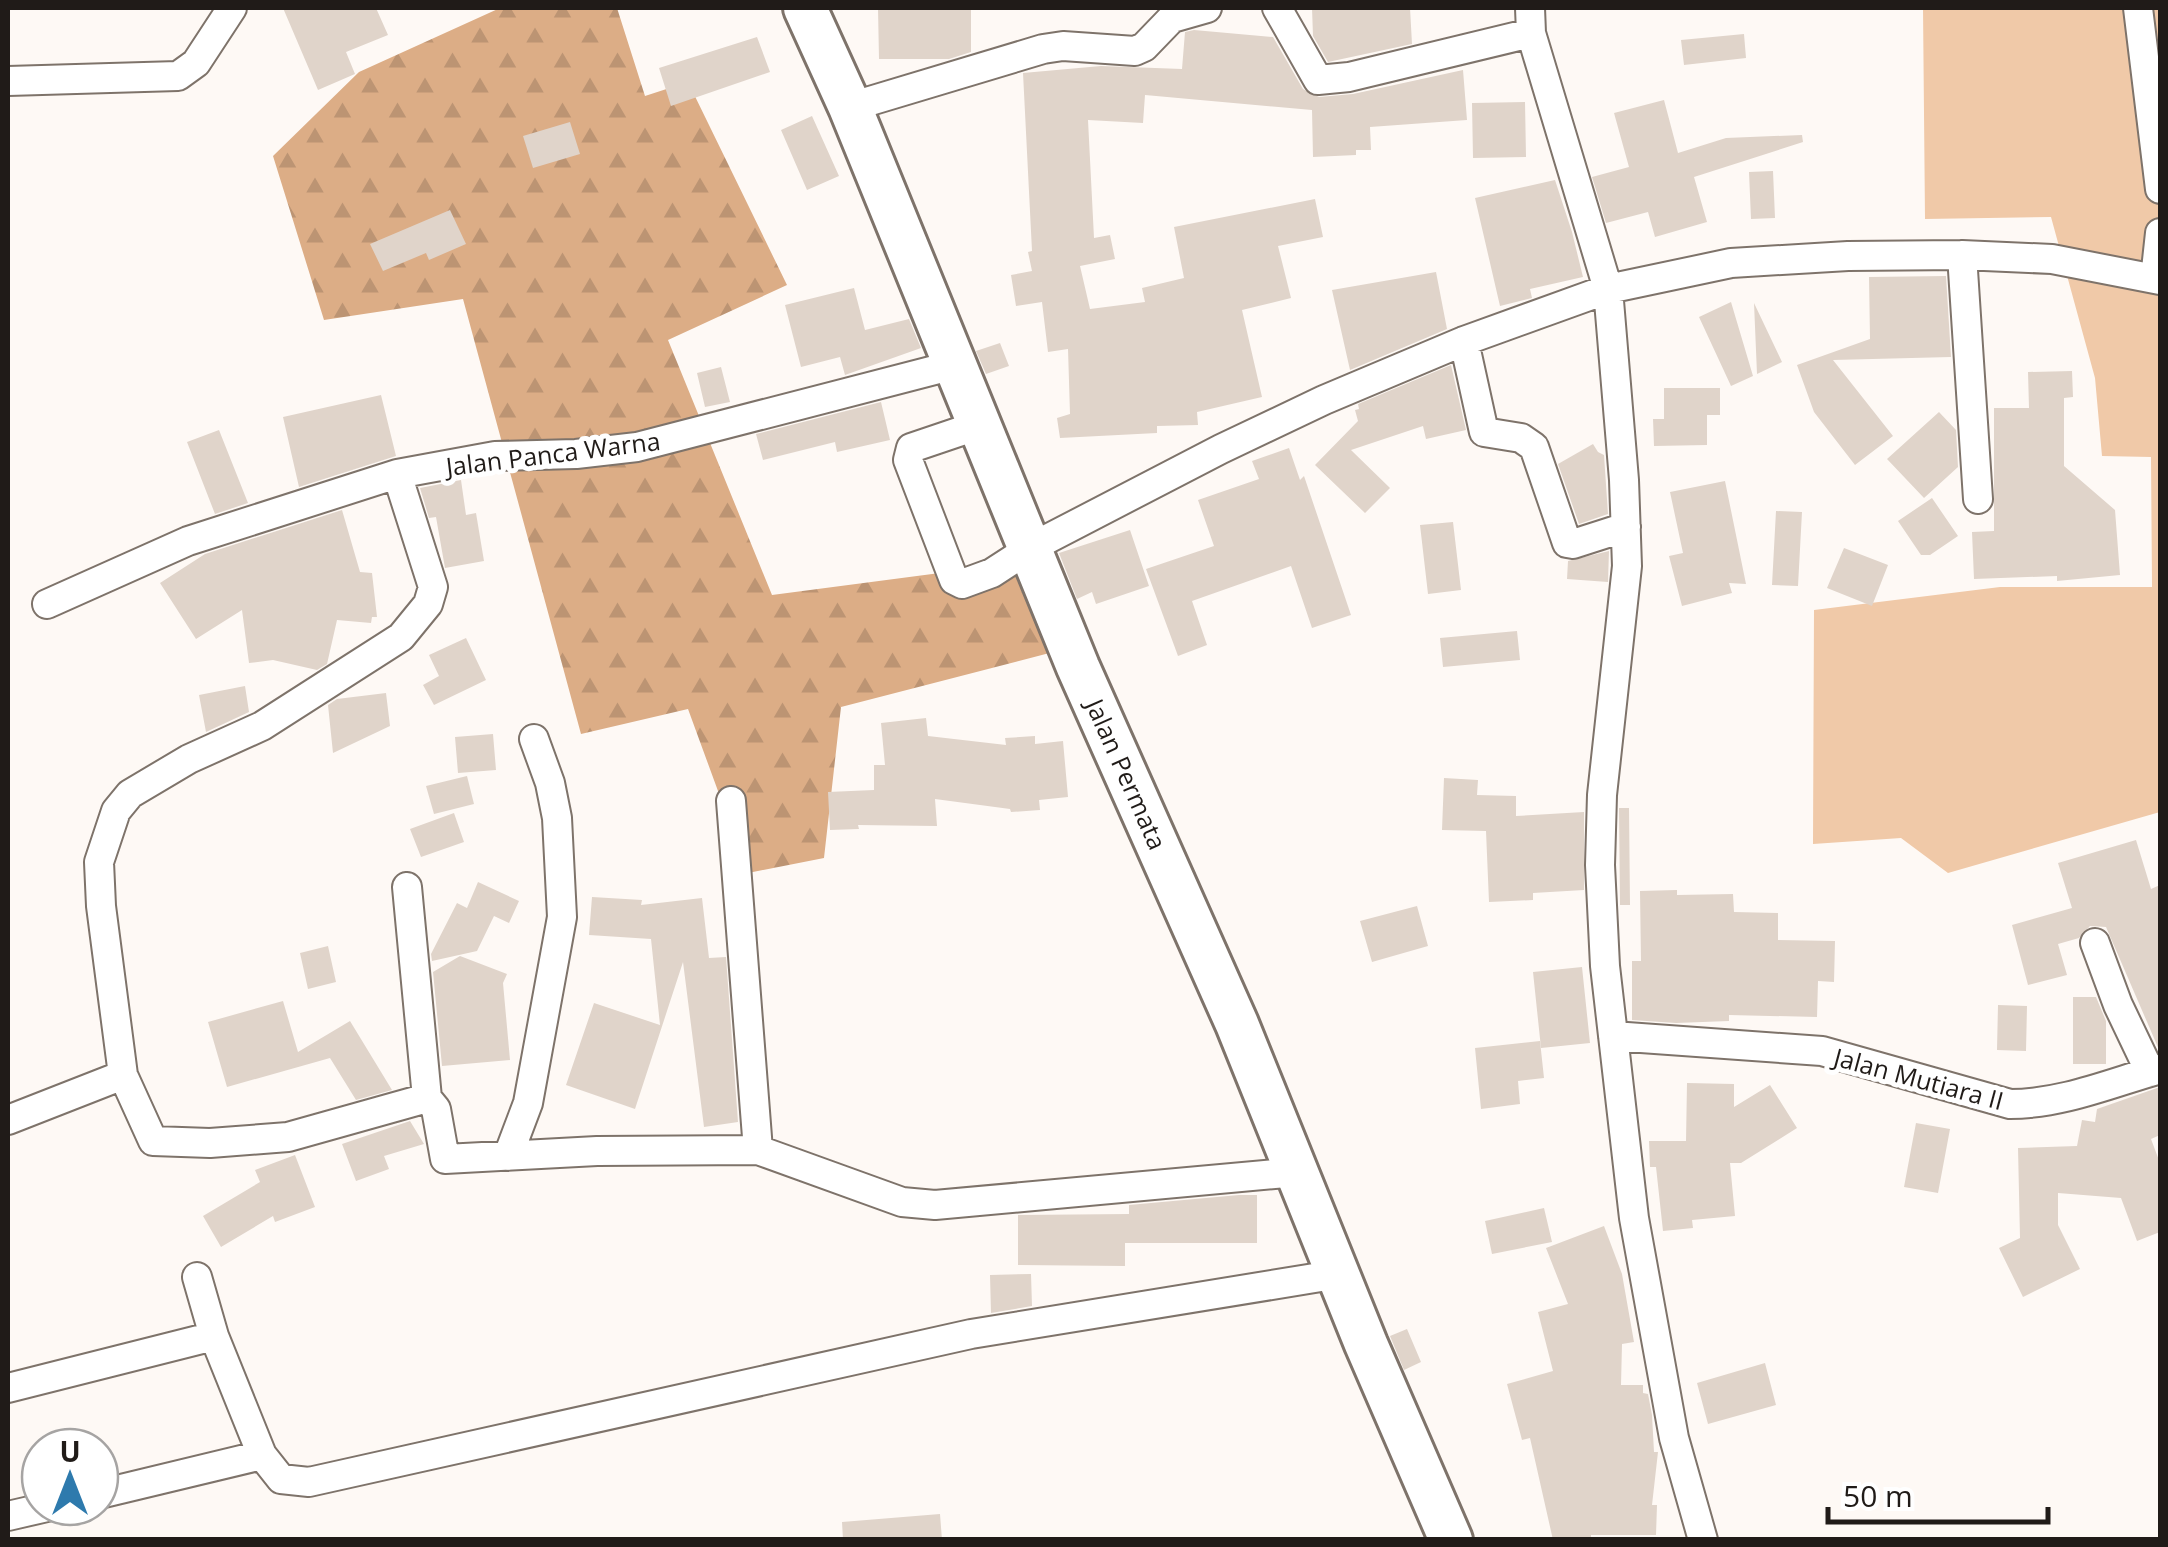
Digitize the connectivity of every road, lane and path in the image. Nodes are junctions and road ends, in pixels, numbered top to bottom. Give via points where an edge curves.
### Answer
1 (232, 8) edge
2 (805, 8) edge
3 (1206, 8) edge
4 (1277, 8) edge
5 (1531, 20) edge
6 (2148, 24) edge
7 (8, 81) edge
8 (850, 107) junction
9 (2160, 189) edge
10 (2160, 233) edge
11 (1962, 255) junction
12 (2158, 280) edge
13 (1608, 289) junction
14 (1464, 341) junction
15 (954, 365) junction
16 (979, 426) junction
17 (397, 474) junction
18 (1978, 498) dead end
19 (1626, 526) junction
20 (1032, 548) junction
21 (47, 604) dead end
22 (534, 739) dead end
23 (731, 801) dead end
24 (407, 887) dead end
25 (2095, 943) dead end
26 (1613, 1036) junction
27 (2155, 1071) edge
28 (123, 1075) junction
29 (428, 1098) junction
30 (8, 1120) edge
31 (758, 1150) junction
32 (508, 1156) junction
33 (1298, 1172) junction
34 (1339, 1274) junction
35 (197, 1277) dead end
36 (214, 1336) junction
37 (8, 1388) edge
38 (262, 1455) junction
39 (120, 1489) edge
40 (1451, 1540) edge
41 (1703, 1540) edge

1 - 7 street via 196,63 178,76
2 - 8 main road, Jalan Permata
3 - 8 street via 1172,18 1135,51 1043,49
4 - 5 street via 1318,80 1349,77
5 - 13 street
6 - 9 street
8 - 15 main road, Jalan Permata
10 - 12 street
11 - 12 street via 2052,259
11 - 13 street via 1778,258
11 - 18 street
13 - 14 street
13 - 19 street
14 - 19 street via 1484,432 1534,447 1567,542
14 - 20 street via 1238,440
15 - 16 main road, Jalan Permata
15 - 17 street, Jalan Panca Warna via 637,447 495,456
16 - 20 main road, Jalan Permata
16 - 20 street via 908,452 954,580 962,584 992,573
17 - 21 street, Jalan Panca Warna via 188,541
17 - 28 street via 433,587 428,604 401,636 262,726 130,794 112,822 99,862
19 - 26 street via 1600,864
20 - 33 main road, Jalan Permata
22 - 32 street via 557,818 562,917 528,1103
23 - 31 street
24 - 29 street
25 - 27 street via 2118,1004
26 - 27 street, Jalan Mutiara II via 1822,1051 2010,1104 2083,1093
26 - 41 street via 1634,1218 1674,1438
28 - 29 street via 153,1140 183,1144 288,1137
28 - 30 street
29 - 32 street via 445,1160
31 - 32 street
31 - 33 street via 902,1202 934,1204
33 - 34 main road, Jalan Permata
34 - 38 street via 972,1334 309,1482 281,1478
34 - 40 main road, Jalan Permata
35 - 36 street
36 - 37 street
36 - 38 street
38 - 39 street

